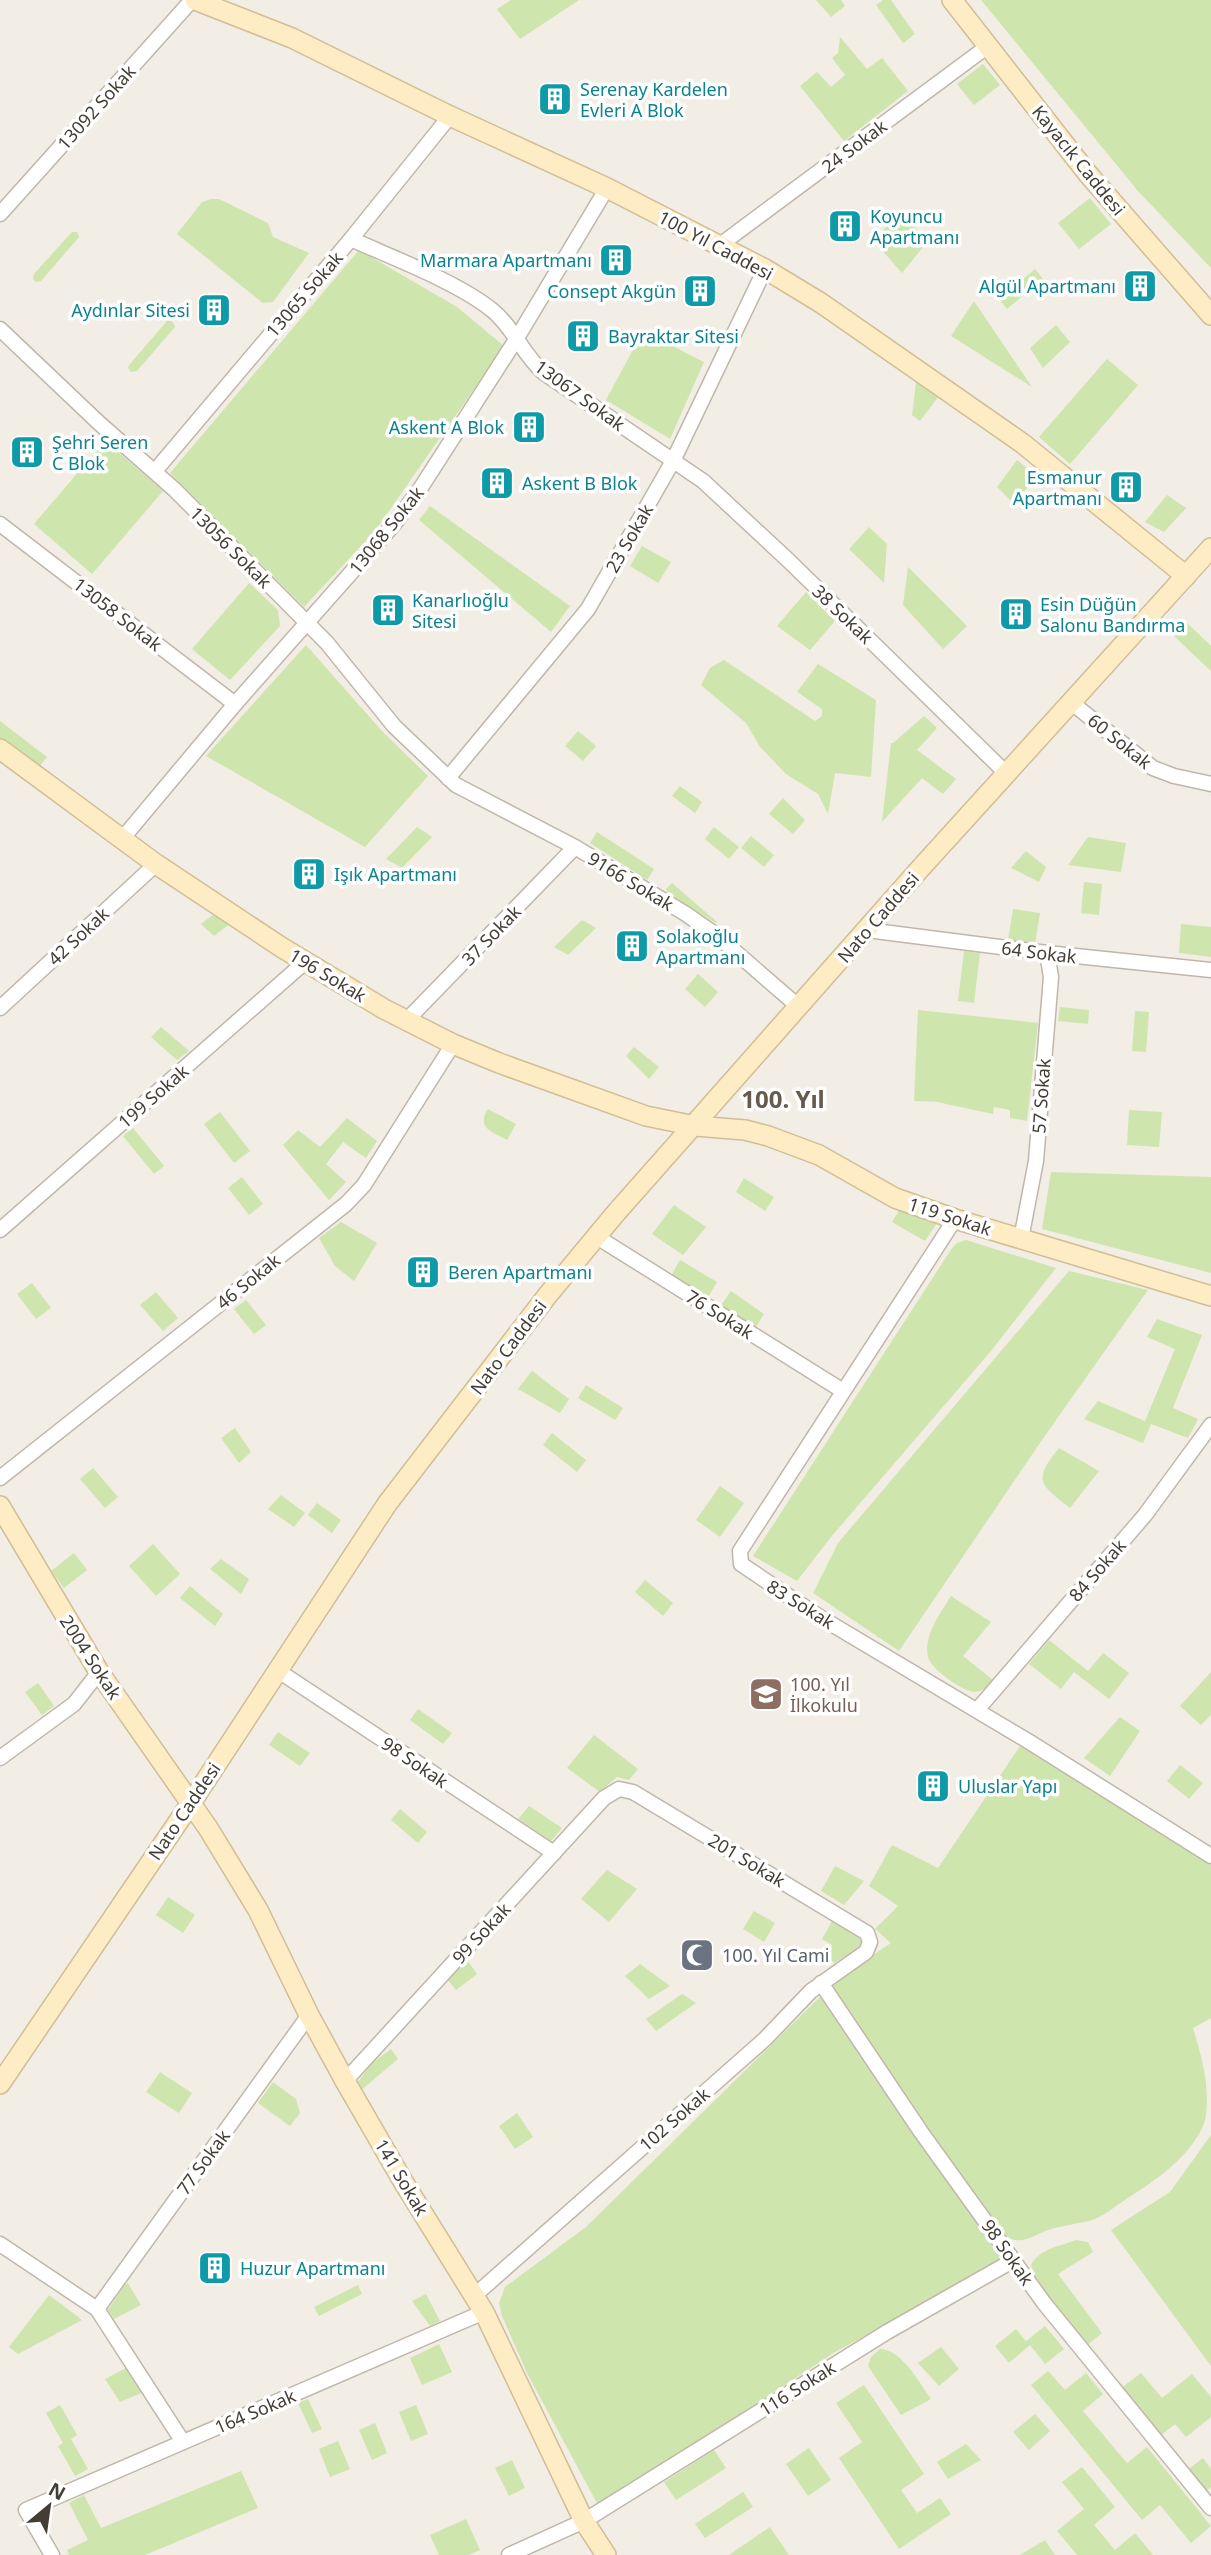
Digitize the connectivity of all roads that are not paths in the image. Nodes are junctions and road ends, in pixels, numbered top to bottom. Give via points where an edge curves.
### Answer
1 (194, 0) edge
2 (952, 0) edge
3 (988, 46) junction
4 (450, 116) junction
5 (607, 188) junction
6 (0, 214) edge
7 (351, 239) junction
8 (719, 245) junction
9 (765, 269) junction
10 (1211, 315) edge
11 (0, 329) edge
12 (517, 338) junction
13 (673, 461) junction
14 (155, 471) junction
15 (0, 524) edge
16 (1211, 548) edge
17 (1186, 576) junction
18 (307, 624) junction
19 (1072, 703) junction
20 (235, 704) junction
21 (0, 749) edge
22 (1007, 774) junction
23 (448, 778) junction
24 (1211, 784) edge
25 (122, 839) junction
26 (575, 847) junction
27 (156, 864) junction
28 (867, 930) junction
29 (1047, 953) junction
30 (305, 962) junction
31 (1211, 970) edge
32 (799, 1007) junction
33 (0, 1008) edge
34 (406, 1021) junction
35 (453, 1044) junction
36 (695, 1126) junction
37 (955, 1219) junction
38 (0, 1230) edge
39 (597, 1237) junction
40 (1021, 1239) junction
41 (1211, 1296) edge
42 (843, 1391) junction
43 (1211, 1425) edge
44 (0, 1478) edge
45 (3, 1519) edge
46 (277, 1670) junction
47 (99, 1672) junction
48 (977, 1710) junction
49 (0, 1758) edge
50 (619, 1789) joint
51 (191, 1803) junction
52 (554, 1853) junction
53 (1211, 1856) edge
54 (870, 1940) joint
55 (821, 1983) junction
56 (309, 2015) junction
57 (345, 2081) junction
58 (0, 2084) edge
59 (0, 2244) edge
60 (1014, 2260) junction
61 (479, 2304) junction
62 (97, 2309) junction
63 (183, 2442) junction
64 (1211, 2508) edge
65 (584, 2521) junction
66 (52, 2555) edge
67 (509, 2555) edge
68 (606, 2555) edge

1 - 4 street, 100 Yıl Caddesi via 292,38
1 - 6 street, 13092 Sokak
2 - 3 street, Kayacık Caddesi
3 - 8 street, 24 Sokak
3 - 10 street, Kayacık Caddesi via 1088,174
4 - 5 street, 100 Yıl Caddesi
4 - 7 street, 13065 Sokak
5 - 8 street, 100 Yıl Caddesi
5 - 12 street, 13068 Sokak
7 - 12 street, 13067 Sokak via 469,294
7 - 14 street, 13065 Sokak
8 - 9 street, 100 Yıl Caddesi
9 - 13 street, 23 Sokak
9 - 17 street, 100 Yıl Caddesi via 1022,443
11 - 14 street, 13056 Sokak
12 - 13 street, 13067 Sokak via 544,373
12 - 18 street, 13068 Sokak via 420,489
13 - 22 street, 38 Sokak via 734,510
13 - 23 street, 23 Sokak via 588,609
14 - 18 street, 13056 Sokak
15 - 20 street, 13058 Sokak
16 - 17 street, Nato Caddesi
17 - 19 street, Nato Caddesi
18 - 20 street, 13068 Sokak
18 - 23 street, 13056 Sokak via 394,726
19 - 22 street, Nato Caddesi
19 - 24 street, 60 Sokak via 1153,768
20 - 25 street, 13068 Sokak
21 - 25 street, 196 Sokak
22 - 28 street, Nato Caddesi
23 - 26 street, 9166 Sokak via 473,796
25 - 27 street, 196 Sokak
26 - 32 street, 9166 Sokak via 716,935
26 - 34 street, 37 Sokak
27 - 30 street, 196 Sokak
27 - 33 street, 42 Sokak
28 - 29 street, 64 Sokak
28 - 32 street, Nato Caddesi
29 - 31 street, 64 Sokak
29 - 40 street, 57 Sokak via 1051,977 1036,1161
30 - 34 street, 196 Sokak
30 - 38 street, 199 Sokak
32 - 36 street, Nato Caddesi
34 - 35 street, 196 Sokak
35 - 36 street, 196 Sokak via 622,1108
35 - 44 street, 46 Sokak via 363,1185 346,1204
36 - 37 street, 119 Sokak via 745,1130 806,1149 895,1198
36 - 39 street, Nato Caddesi
37 - 40 street, 119 Sokak
37 - 42 street, 83 Sokak
39 - 42 street, 76 Sokak
39 - 46 street, Nato Caddesi via 387,1504
40 - 41 street, 119 Sokak
42 - 48 street, 83 Sokak via 740,1551 741,1564 818,1616
43 - 48 street, 84 Sokak via 1145,1515
45 - 47 street, 2004 Sokak
46 - 51 street, Nato Caddesi
46 - 52 street, 98 Sokak
47 - 49 street via 74,1703
47 - 51 street, 2004 Sokak
48 - 53 street, 83 Sokak
50 - 52 street, 99 Sokak via 604,1798
50 - 54 street, 201 Sokak via 633,1792 862,1928
51 - 56 street, 141 Sokak via 258,1910
51 - 58 street, Nato Caddesi
52 - 57 street, 99 Sokak
54 - 55 street, 102 Sokak via 866,1952
55 - 60 street, 98 Sokak
55 - 61 street, 102 Sokak
56 - 57 street, 141 Sokak
56 - 62 street, 77 Sokak
57 - 61 street, 141 Sokak
59 - 62 street
60 - 64 street, 98 Sokak via 1098,2372
60 - 65 street, 116 Sokak
61 - 63 street, 164 Sokak
61 - 65 street, 141 Sokak
62 - 63 street
63 - 66 street, 164 Sokak via 26,2510
65 - 67 street, 116 Sokak
65 - 68 street, 141 Sokak

